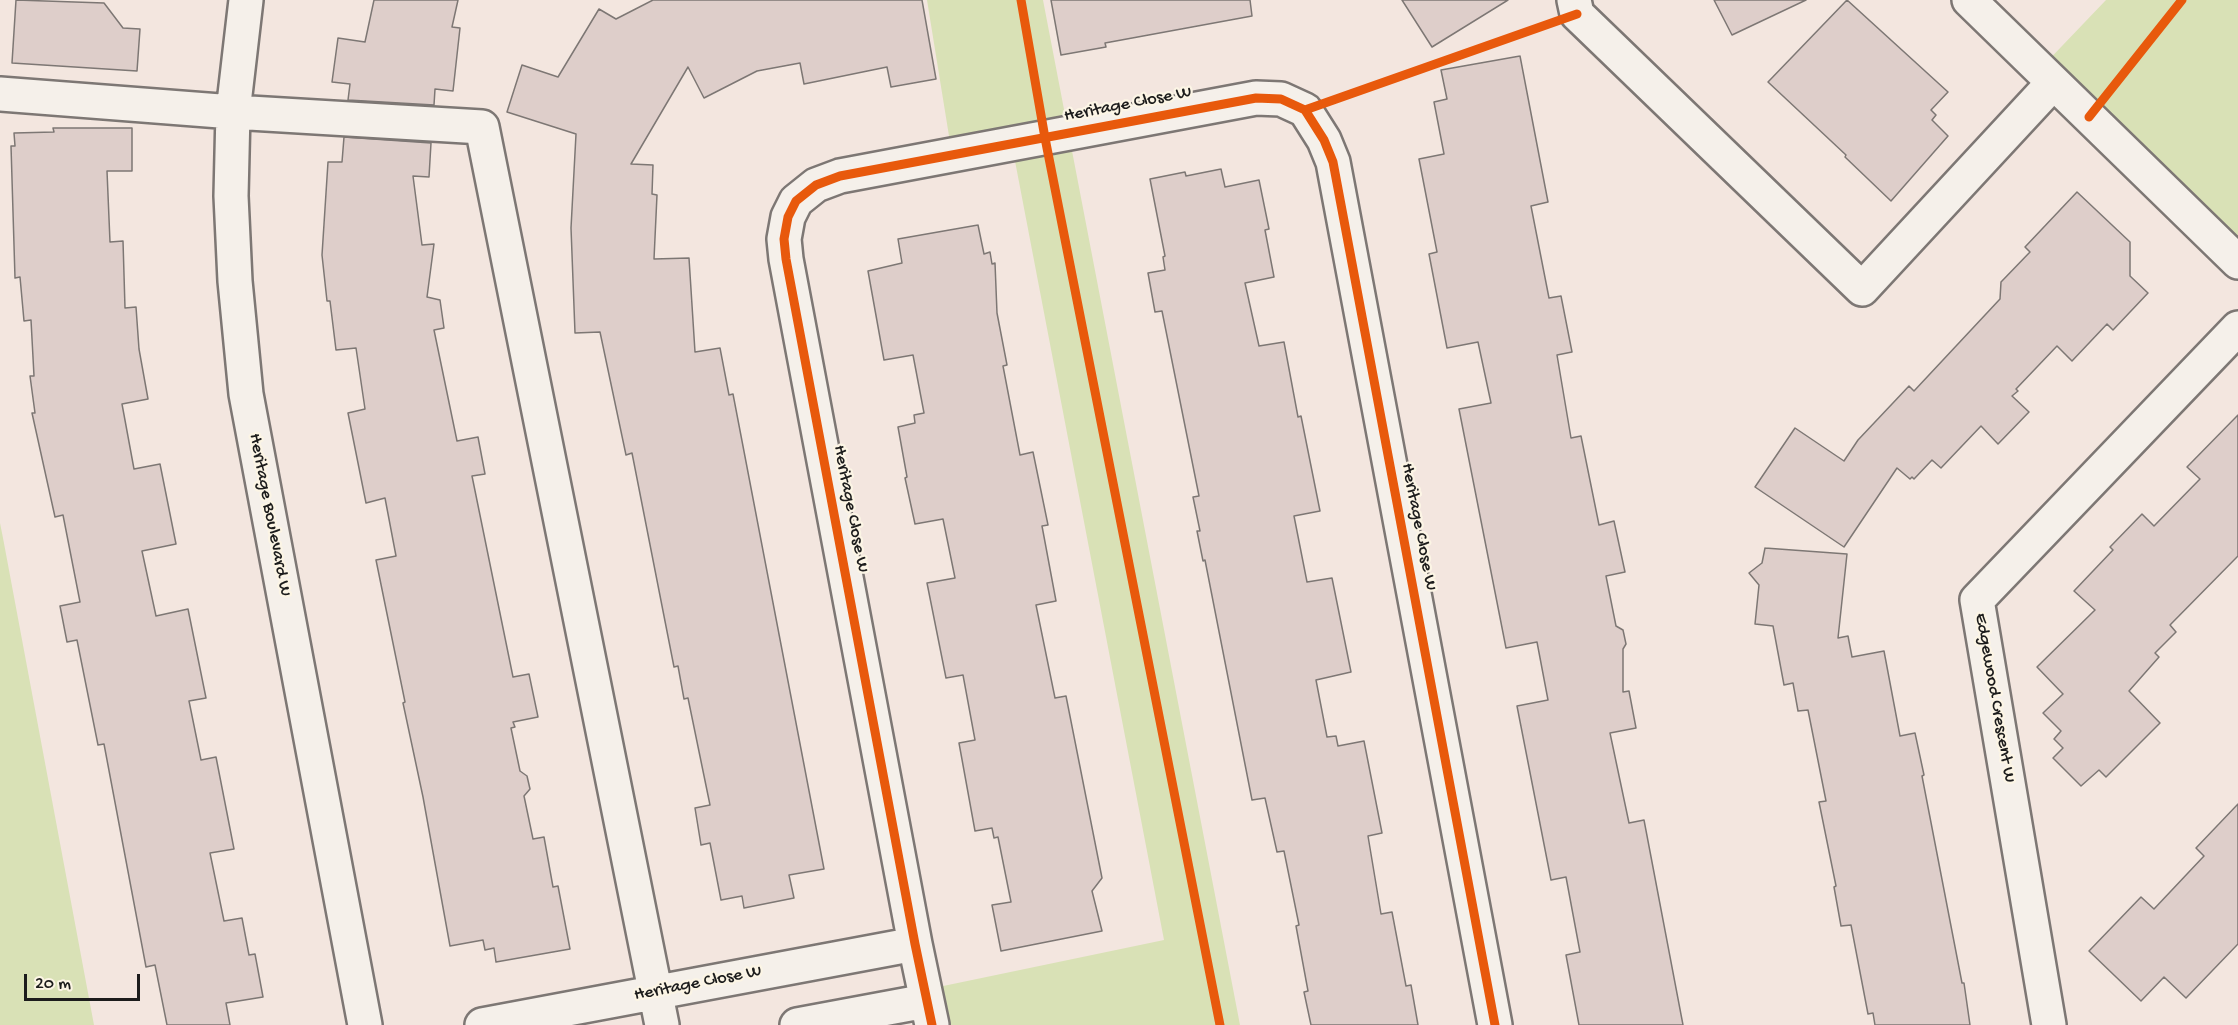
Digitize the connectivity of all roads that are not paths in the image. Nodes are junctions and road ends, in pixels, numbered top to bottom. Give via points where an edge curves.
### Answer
1 (246, 0) edge
2 (1574, 0) edge
3 (1969, 0) edge
4 (2053, 82) junction
5 (0, 94) edge
6 (232, 112) junction
7 (2238, 262) edge
8 (2238, 328) edge
9 (915, 944) junction
10 (655, 992) junction
11 (929, 1013) edge
12 (365, 1025) edge
13 (482, 1025) edge
14 (662, 1025) edge
15 (797, 1025) edge
16 (1495, 1025) edge
17 (2049, 1025) edge

1 - 6 street, Heritage Boulevard W
2 - 4 street via 1577,14 1862,290
3 - 4 street
4 - 7 street
5 - 6 street
6 - 10 street via 482,127
6 - 12 street, Heritage Boulevard W via 235,281 246,394
8 - 17 street, Edgewood Crescent W via 1977,600
9 - 10 street, Heritage Close W
9 - 11 street, Heritage Close W
9 - 16 street, Heritage Close W via 786,259 788,217 796,201 816,185 840,176 1256,98 1281,99 1305,110 1333,162
10 - 13 street, Heritage Close W
10 - 14 street
11 - 15 street, Heritage Close W

